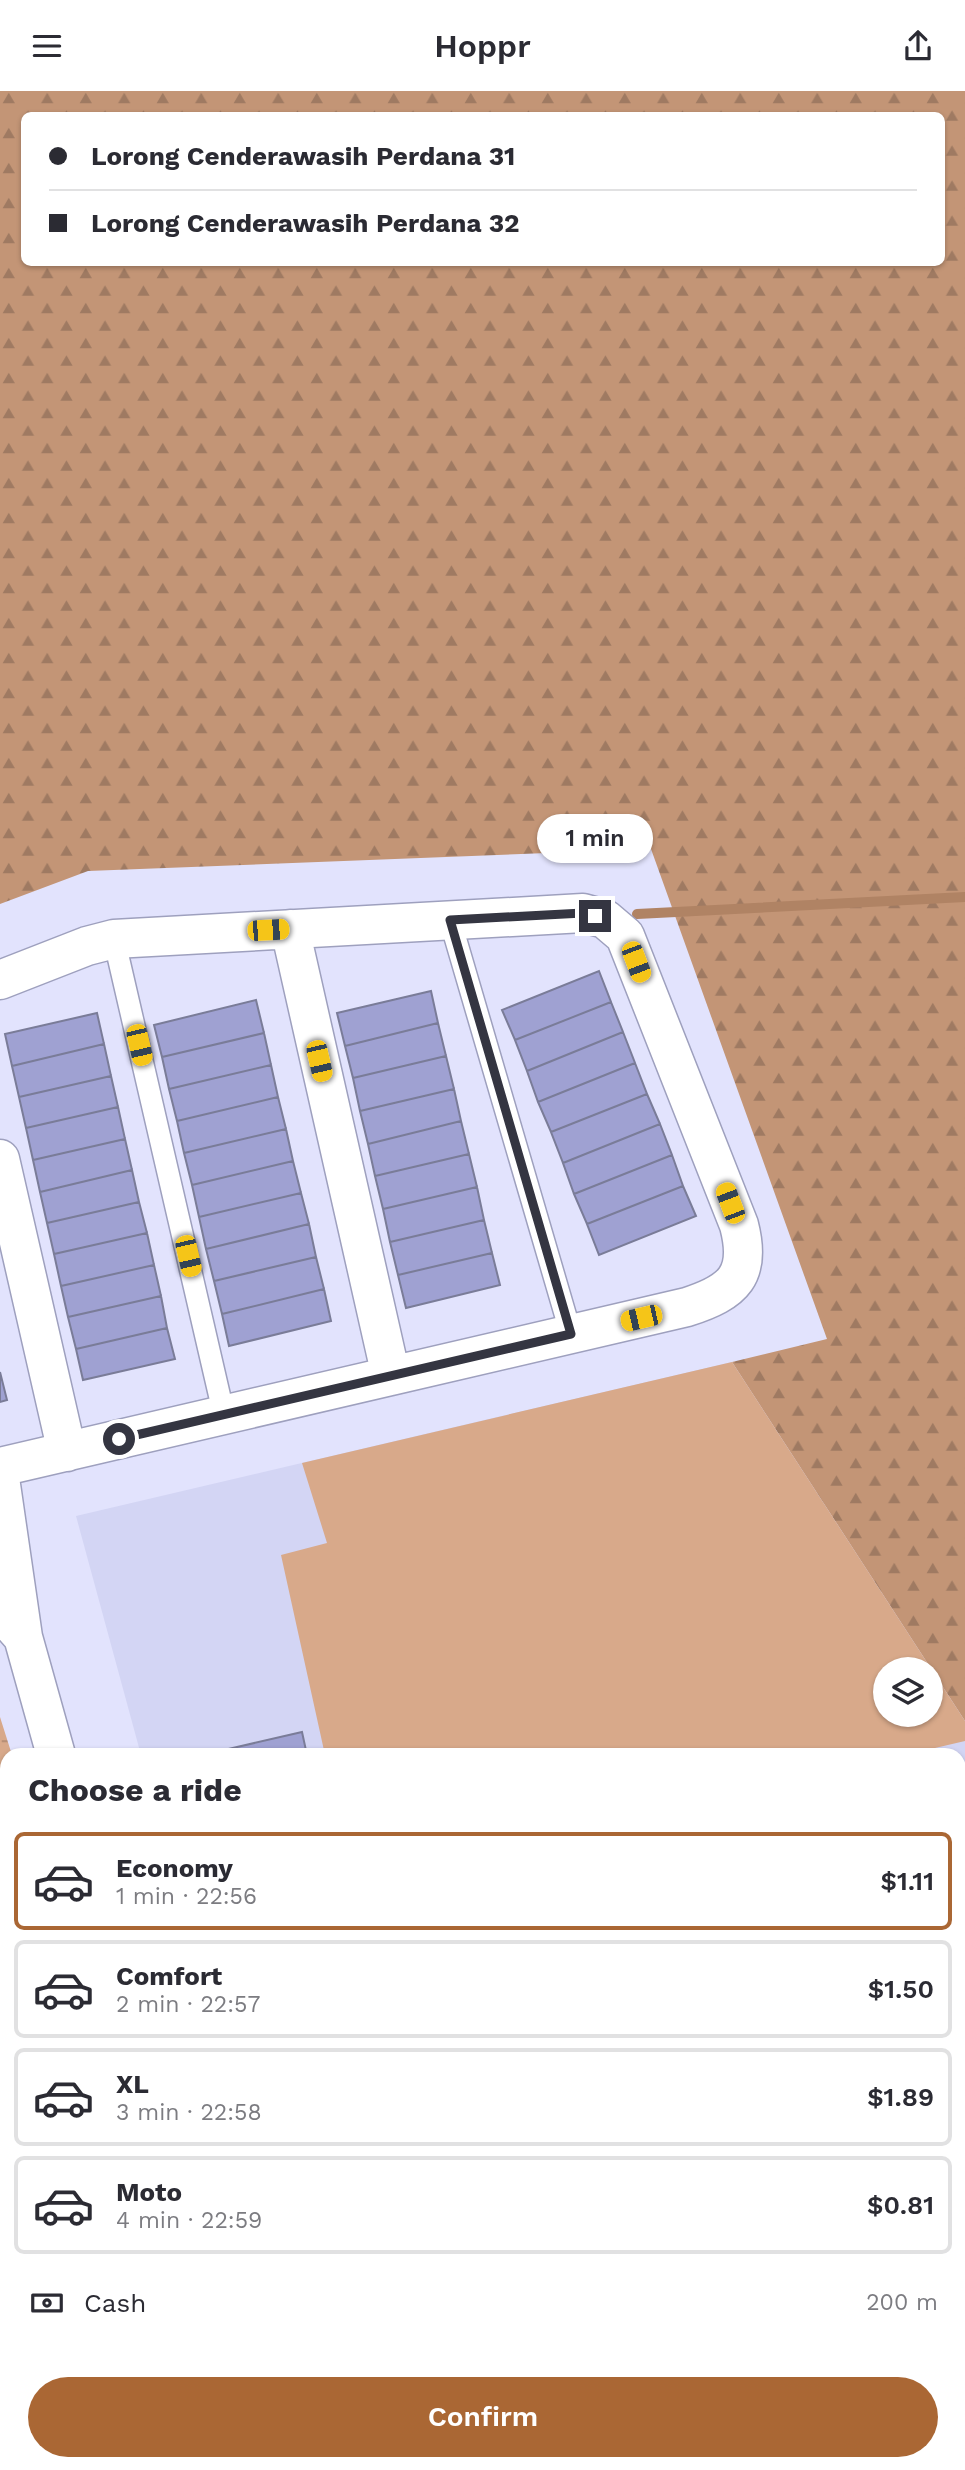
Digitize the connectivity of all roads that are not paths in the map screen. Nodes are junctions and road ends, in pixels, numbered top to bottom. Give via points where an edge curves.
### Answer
1 (450, 920) junction
2 (289, 929) junction
3 (114, 939) junction
4 (0, 980) edge
5 (0, 1159) edge
6 (571, 1334) junction
7 (391, 1376) junction
8 (225, 1415) junction
9 (67, 1452) junction
10 (0, 1467) edge
11 (0, 1478) edge
12 (12, 1624) edge
13 (54, 1748) edge

1 - 2 street
1 - 6 lane
1 - 6 street via 583,913 605,919 625,936 739,1225 745,1258 738,1277 724,1291 687,1307
2 - 3 street
2 - 7 street
3 - 4 street
3 - 8 lane
5 - 9 street
6 - 7 street
7 - 8 street
8 - 9 street
9 - 10 street
11 - 12 street
12 - 13 street

